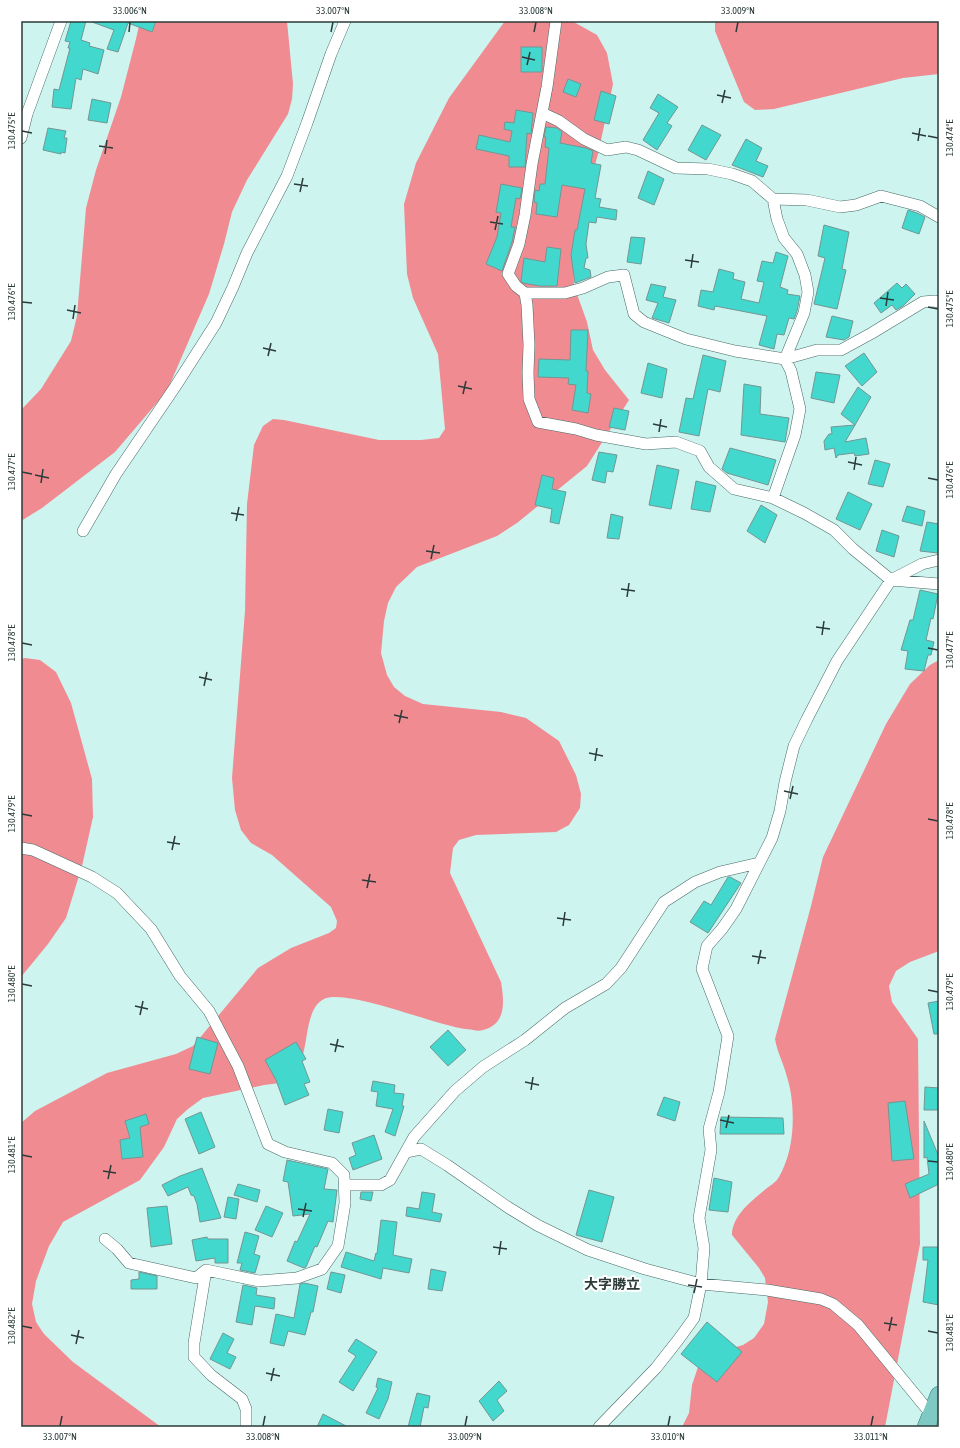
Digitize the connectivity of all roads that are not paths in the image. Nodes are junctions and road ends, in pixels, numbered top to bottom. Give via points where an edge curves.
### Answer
1 (61, 21) edge
2 (345, 21) edge
3 (556, 21) edge
4 (542, 113) junction
5 (21, 138) edge
6 (773, 199) junction
7 (939, 217) edge
8 (525, 293) junction
9 (939, 302) edge
10 (785, 359) junction
11 (773, 498) junction
12 (83, 531) dead end
13 (939, 560) edge
14 (891, 580) junction
15 (939, 584) edge
16 (21, 848) edge
17 (759, 863) junction
18 (406, 1152) junction
19 (345, 1184) junction
20 (105, 1239) dead end
21 (206, 1270) junction
22 (700, 1284) junction
23 (939, 1395) edge
24 (929, 1421) edge
25 (246, 1427) edge
26 (598, 1427) edge

1 - 5 street via 27,114
2 - 12 street via 287,176 247,253 216,323 116,474
3 - 4 street
4 - 6 street via 559,121 584,139 608,150 626,147 676,168 708,169 732,174 752,181
4 - 8 street via 519,244 508,274 516,286
6 - 7 street via 807,200 840,207 856,206 881,196 920,206
6 - 10 street via 784,238 797,254 808,292 804,313
8 - 10 street via 566,293 608,277 624,275 634,314 644,322 686,339
8 - 11 street via 529,345 529,399 538,422 646,444 676,442 700,451 709,467 734,489
9 - 10 street via 923,302 840,350 817,350
10 - 11 street via 791,370 800,409 795,435
11 - 14 street via 834,530
13 - 14 street via 922,564
14 - 15 street
14 - 17 street via 837,661 794,746 772,838
16 - 19 street via 33,850 92,876 117,893 151,929 180,976 209,1011 238,1066 268,1144 286,1152 332,1163 344,1175
17 - 18 street via 720,872 694,882 664,902 621,968 606,984 565,1008 524,1040 483,1067 455,1091 414,1137
17 - 22 street via 736,909 707,946 702,969 728,1036 719,1092 709,1129 711,1150 699,1218 704,1248
18 - 19 street via 390,1180 381,1185
18 - 22 street via 421,1149 537,1225 588,1250
19 - 21 street via 345,1203 338,1246 322,1269 297,1278 259,1281
20 - 21 street via 129,1263 196,1278
21 - 25 street via 194,1357 211,1375 242,1399 246,1409
22 - 24 street via 767,1290 821,1299 833,1304 858,1325
22 - 26 street via 694,1318 682,1335 656,1368
23 - 24 main road

